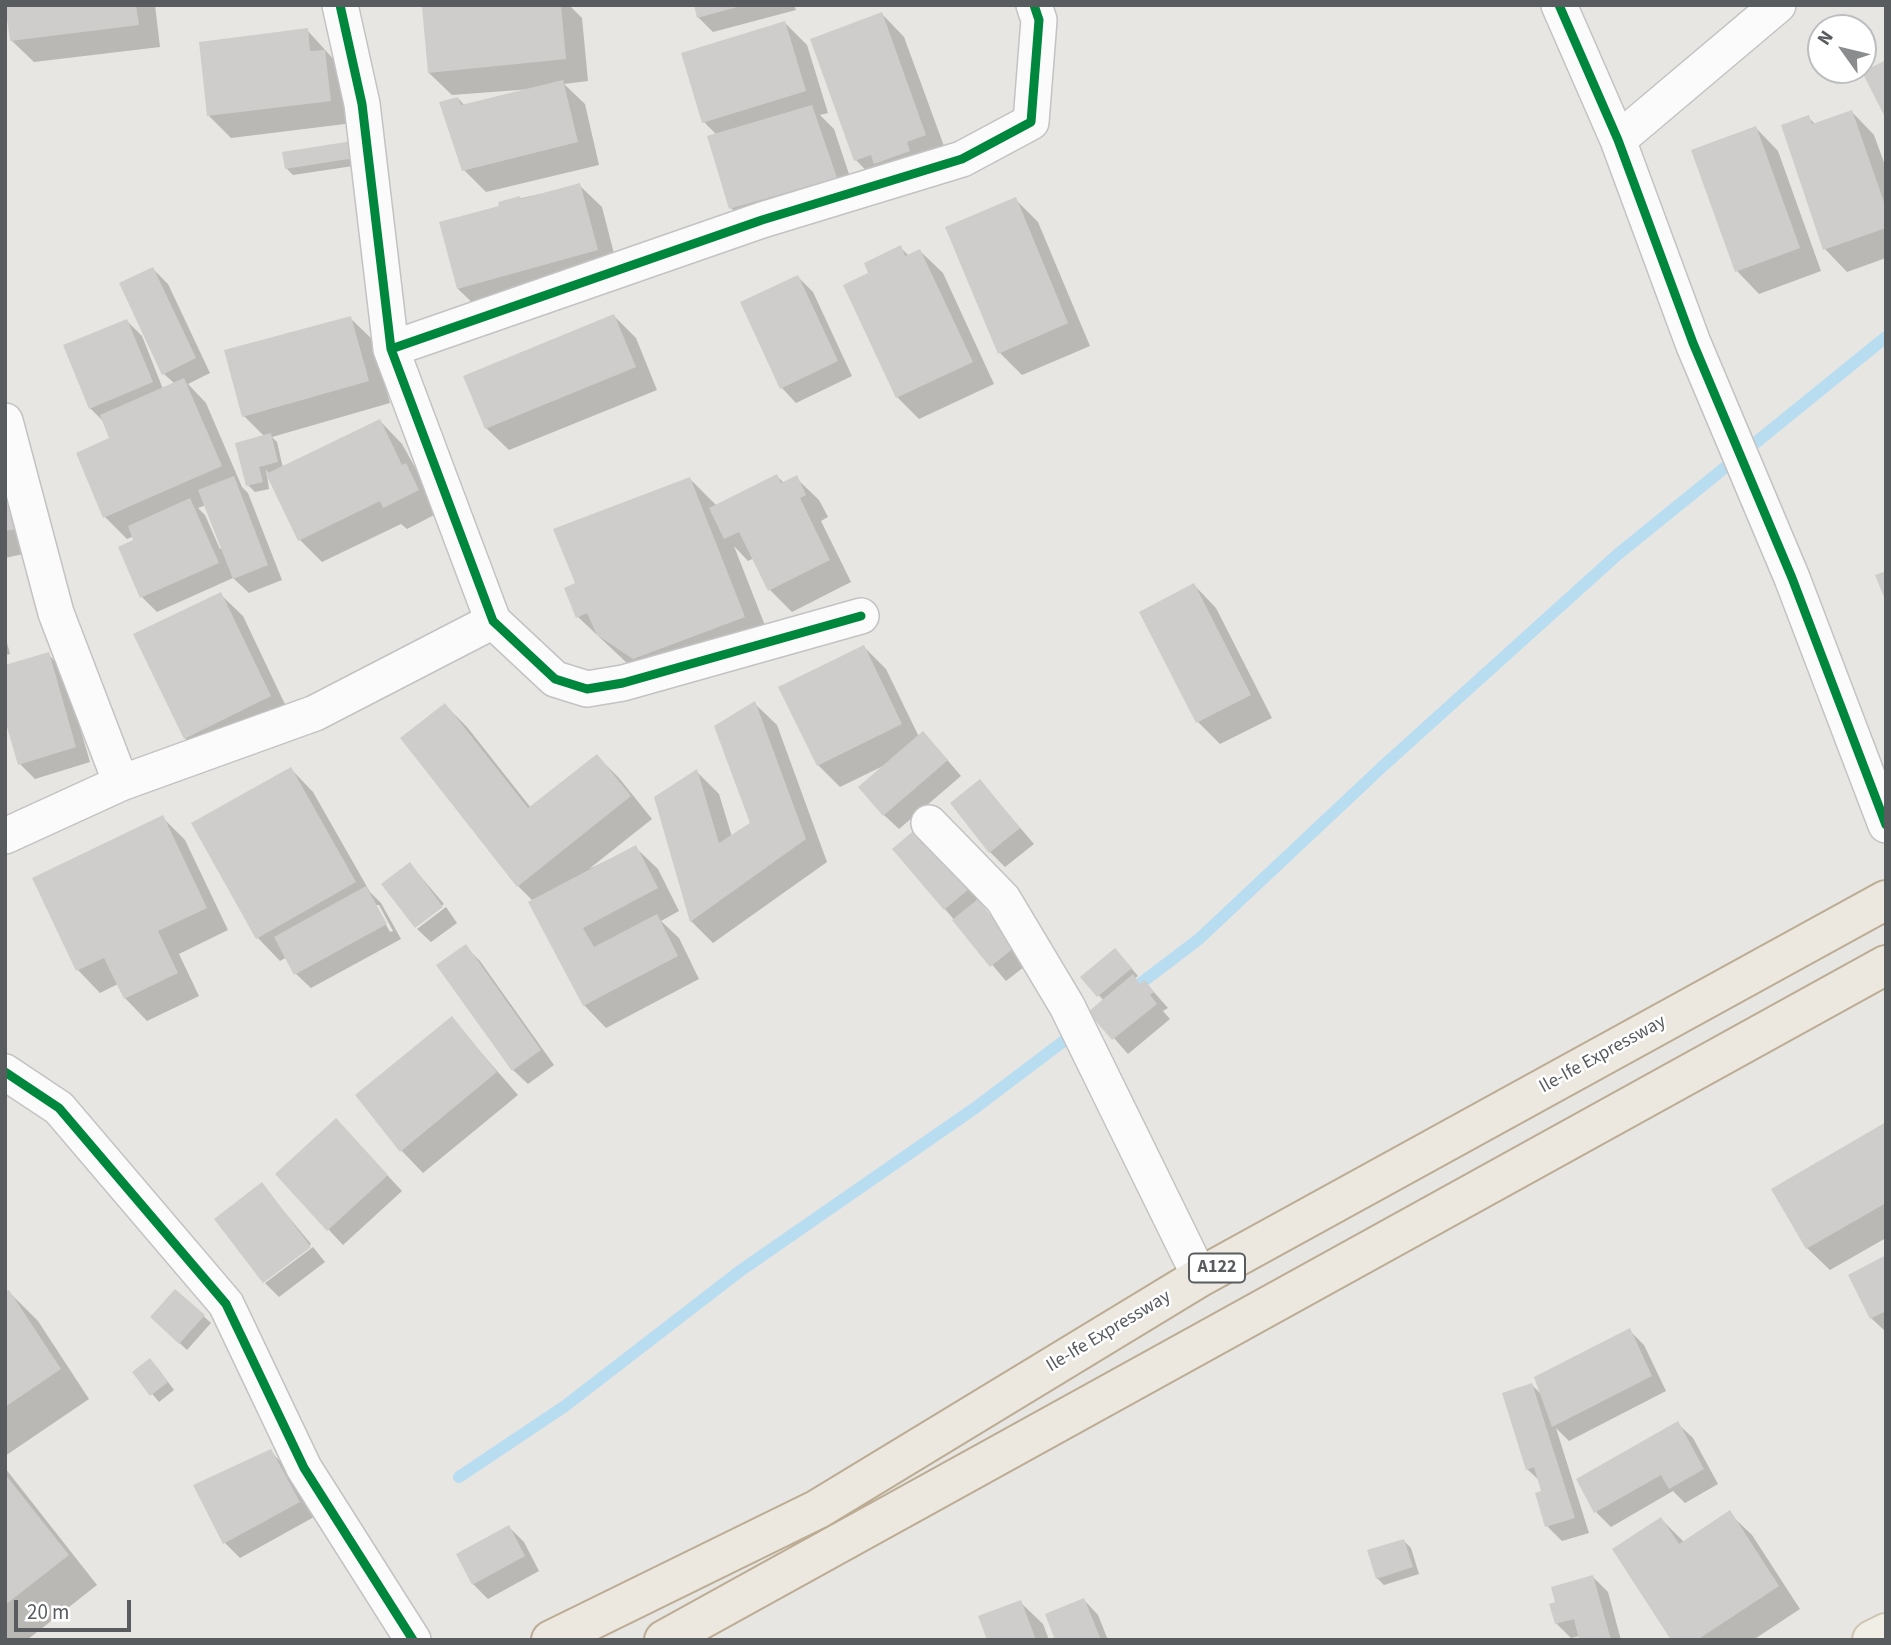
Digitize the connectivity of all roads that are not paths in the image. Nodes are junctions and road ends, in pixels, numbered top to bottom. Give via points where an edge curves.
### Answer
1 (340, 5) edge
2 (1034, 5) edge
3 (1559, 5) edge
4 (1778, 5) edge
5 (1618, 140) junction
6 (391, 349) junction
7 (5, 421) edge
8 (861, 616) dead end
9 (493, 621) junction
10 (121, 783) junction
11 (929, 823) dead end
12 (1886, 825) edge
13 (5, 836) edge
14 (1886, 900) edge
15 (1886, 965) edge
16 (5, 1072) edge
17 (1200, 1277) junction
18 (1886, 1633) edge
19 (413, 1640) edge
20 (551, 1640) edge
21 (664, 1640) edge
22 (1872, 1640) edge

1 - 6 street via 362,104
2 - 6 street via 1039,20 1031,122 973,153 762,220
3 - 5 street
4 - 5 street
5 - 12 street via 1693,343 1792,578
6 - 9 street
7 - 10 street via 56,613
8 - 9 street via 587,689 555,679
9 - 10 street via 315,713
10 - 13 street
11 - 17 street via 1003,900 1053,983
14 - 17 highway, Ile-Ife Expressway / A122
15 - 21 highway
16 - 19 street via 59,1108 226,1304 304,1468
17 - 20 highway, Ile-Ife Expressway / A122 via 818,1509
18 - 22 main road

